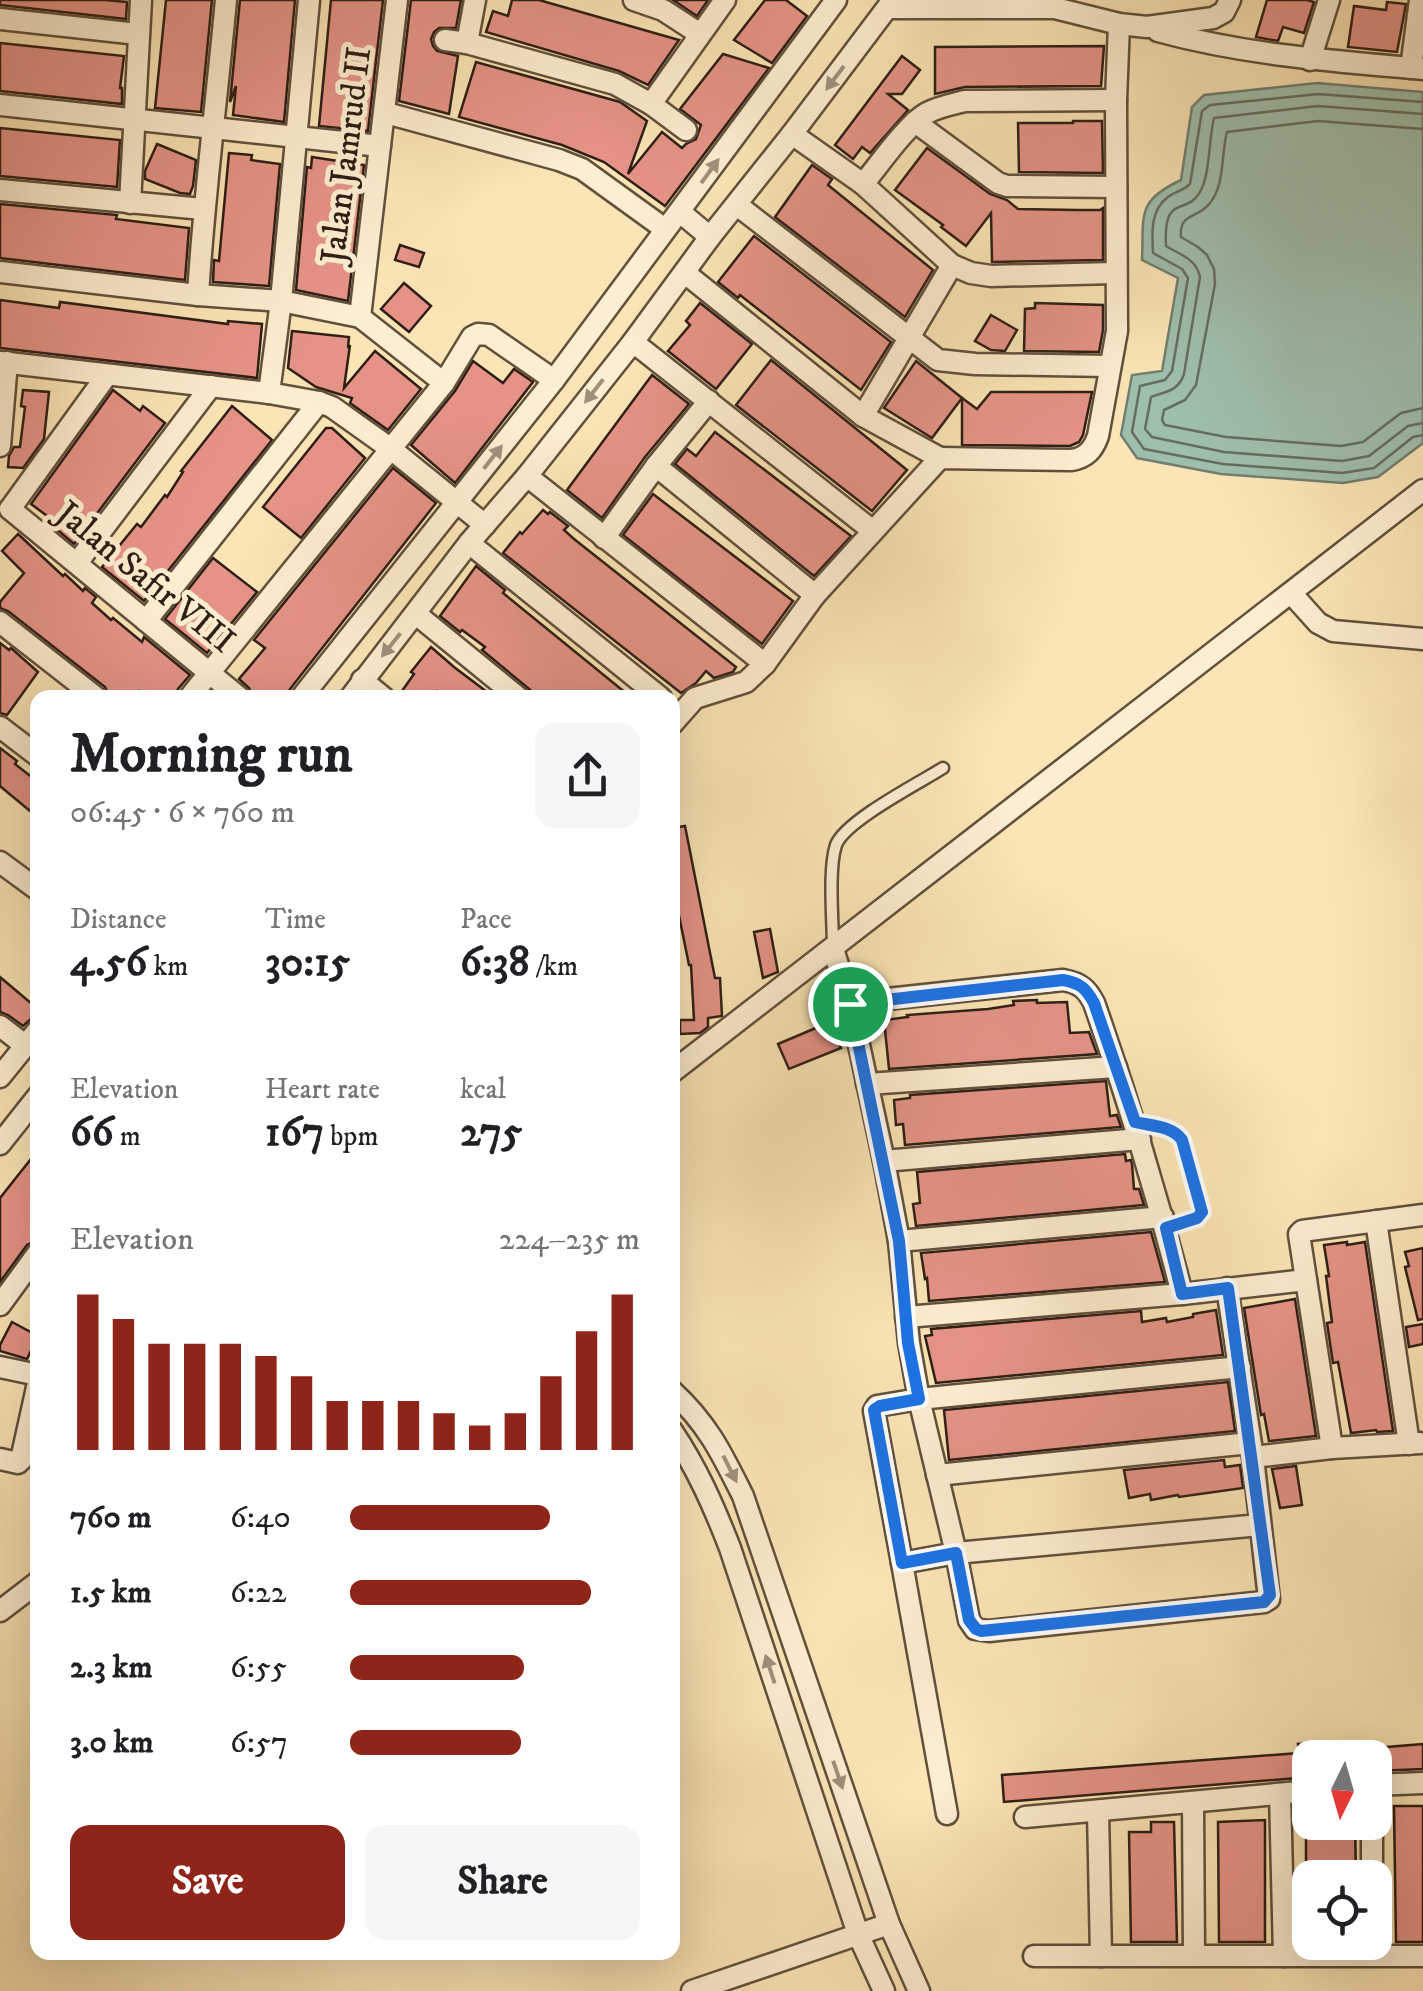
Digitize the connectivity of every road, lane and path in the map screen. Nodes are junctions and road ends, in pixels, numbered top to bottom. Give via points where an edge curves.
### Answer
1 (141, 0) edge
2 (226, 0) edge
3 (309, 0) edge
4 (397, 0) edge
5 (475, 0) edge
6 (634, 0) edge
7 (724, 0) edge
8 (1230, 0) edge
9 (1329, 0) edge
10 (1420, 0) edge
11 (829, 2) edge
12 (891, 4) edge
13 (1050, 4) edge
14 (0, 19) edge
15 (1119, 24) junction
16 (1147, 27) junction
17 (138, 34) junction
18 (700, 34) junction
19 (1310, 60) junction
20 (1417, 68) edge
21 (1116, 100) junction
22 (651, 104) junction
23 (0, 105) edge
24 (386, 113) junction
25 (134, 118) junction
26 (915, 122) junction
27 (214, 127) junction
28 (686, 130) dead end
29 (792, 134) junction
30 (295, 135) junction
31 (380, 146) junction
32 (863, 184) junction
33 (1116, 188) junction
34 (0, 190) edge
35 (130, 203) junction
36 (737, 205) junction
37 (203, 209) junction
38 (680, 212) junction
39 (665, 229) junction
40 (710, 237) junction
41 (952, 265) junction
42 (0, 272) edge
43 (1116, 273) junction
44 (685, 274) junction
45 (198, 295) junction
46 (281, 301) junction
47 (360, 317) junction
48 (908, 336) junction
49 (633, 342) junction
50 (3, 362) edge
51 (1109, 366) junction
52 (107, 375) junction
53 (554, 380) junction
54 (444, 384) junction
55 (211, 386) junction
56 (269, 393) junction
57 (710, 401) junction
58 (319, 402) junction
59 (863, 416) junction
60 (0, 446) edge
61 (392, 448) junction
62 (940, 458) junction
63 (656, 466) junction
64 (527, 476) junction
65 (1423, 490) edge
66 (457, 502) junction
67 (5, 508) edge
68 (486, 526) junction
69 (873, 531) junction
70 (604, 538) junction
71 (469, 543) junction
72 (77, 564) junction
73 (1291, 593) junction
74 (814, 595) junction
75 (416, 614) junction
76 (0, 622) edge
77 (146, 622) junction
78 (1423, 638) edge
79 (765, 664) junction
80 (209, 673) junction
81 (356, 689) edge
82 (87, 690) edge
83 (195, 690) edge
84 (230, 690) edge
85 (306, 690) edge
86 (510, 690) edge
87 (651, 690) edge
88 (680, 711) edge
89 (0, 727) edge
90 (30, 750) edge
91 (943, 768) dead end
92 (0, 862) edge
93 (30, 884) edge
94 (833, 948) junction
95 (850, 1004) junction
96 (0, 1026) edge
97 (30, 1037) edge
98 (30, 1040) edge
99 (680, 1061) edge
100 (1116, 1067) junction
101 (0, 1077) edge
102 (868, 1084) junction
103 (30, 1106) edge
104 (1138, 1131) junction
105 (0, 1144) edge
106 (884, 1161) junction
107 (1423, 1215) edge
108 (1376, 1220) junction
109 (1164, 1222) junction
110 (899, 1241) junction
111 (30, 1269) edge
112 (1306, 1280) junction
113 (1228, 1288) junction
114 (1182, 1294) junction
115 (0, 1305) edge
116 (906, 1317) junction
117 (0, 1367) edge
118 (1240, 1367) junction
119 (30, 1373) edge
120 (680, 1398) edge
121 (919, 1399) junction
122 (30, 1421) edge
123 (1416, 1443) edge
124 (680, 1444) edge
125 (1332, 1448) junction
126 (1252, 1450) junction
127 (9, 1461) edge
128 (937, 1475) junction
129 (1260, 1524) junction
130 (956, 1553) junction
131 (902, 1563) junction
132 (30, 1588) edge
133 (0, 1611) edge
134 (1423, 1783) edge
135 (1392, 1785) edge
136 (1292, 1793) edge
137 (1280, 1794) junction
138 (1193, 1802) junction
139 (1098, 1810) junction
140 (947, 1814) dead end
141 (1025, 1817) dead end
142 (888, 1924) junction
143 (858, 1934) junction
144 (1392, 1952) edge
145 (1194, 1955) junction
146 (1292, 1955) edge
147 (1034, 1956) dead end
148 (1101, 1956) junction
149 (1284, 1956) junction
150 (1423, 1956) edge
151 (692, 1991) edge
152 (884, 1991) edge
153 (919, 1991) edge

1 - 17 street
2 - 27 street
3 - 30 street
4 - 24 street, Jalan Jamrud II
5 - 22 street via 456,41 615,84
6 - 18 street
7 - 18 street
8 - 16 street via 1213,18
9 - 19 street
10 - 20 street
38 -> 11 street
12 - 13 street
12 -> 29 street
13 - 15 street
14 - 17 street
15 - 16 street
15 - 21 street
16 - 19 street
17 - 25 street
18 - 22 street
19 - 20 street
21 - 26 street via 966,101
21 - 33 street
22 - 28 street
23 - 25 street
24 - 31 street, Jalan Jamrud II
24 - 39 street via 582,169
25 - 27 street
25 - 35 street
26 - 32 street
26 - 33 street via 1006,186
27 - 30 street
27 - 37 street
29 - 32 street
29 - 36 street
30 - 31 street
30 - 46 street
31 - 47 street, Jalan Jamrud II
32 - 41 street
33 - 43 street
34 - 35 street
35 - 37 street
36 - 40 street
36 - 48 street
37 - 45 street
38 - 39 street
38 - 40 street
39 - 53 street
40 - 44 street
41 - 43 street via 992,276
41 - 48 street
42 - 45 street
43 - 51 street via 1116,347
44 - 49 street
44 - 59 street
45 - 46 street
46 - 47 street
46 - 56 street
47 - 54 street
48 - 51 street via 950,363
48 - 59 street
49 - 57 street
49 -> 64 street
50 - 52 street
50 - 60 street
51 - 62 street via 1098,436 1080,459
52 - 55 street
52 - 67 street
53 - 54 street via 478,334
66 -> 53 street
54 - 61 street
55 - 56 street
55 - 72 street
56 - 58 street
57 - 63 street
57 - 69 street
58 - 61 street
58 - 77 street
59 - 62 street
61 - 66 street
61 - 80 street
62 - 69 street
63 - 70 street
63 - 74 street
64 - 68 street
64 - 70 street
65 - 73 street
66 - 68 street
66 - 85 street
67 - 72 street, Jalan Safir VIII
68 - 71 street
69 - 74 street
70 - 79 street
71 - 75 street
71 - 87 street
72 - 77 street, Jalan Safir VIII
73 - 78 street via 1333,631
73 - 94 street
74 - 79 street
75 -> 81 street
75 - 86 street
76 - 82 street
77 - 80 street, Jalan Safir VIII
79 - 88 street via 746,682 695,698
80 - 83 street
80 - 84 street, Jalan Safir VIII
89 - 90 street
91 - 94 lane via 839,840
92 - 93 street
94 - 95 street
94 - 99 street
95 - 100 street via 1073,982 1088,991
95 - 102 street
96 - 97 street
98 - 101 street
100 - 102 street
100 - 104 street
102 - 106 street
103 - 105 street
104 - 106 street
104 - 109 street
104 - 109 lane via 1175,1132 1184,1145 1202,1212
106 - 110 street
107 - 108 street
108 - 112 street via 1300,1232
108 - 123 street
109 - 110 street
109 - 114 street
110 - 116 street
111 - 115 street
112 - 113 street
112 - 125 street
113 - 114 street
113 - 118 street
114 - 116 street
116 - 121 street
117 - 119 street
118 - 121 street
118 - 126 street
120 -> 142 street via 709,1430 743,1496
121 - 128 street
121 - 131 street via 874,1410
122 - 127 street via 24,1448
123 - 125 street
143 -> 124 street via 730,1548
125 - 126 street
126 - 128 street
126 - 129 street
128 - 130 street
129 - 130 street
129 - 130 street via 1270,1595 1264,1602 990,1631 969,1620
130 - 131 street
131 - 140 street
132 - 133 street
134 - 135 street
136 - 137 street
137 - 138 street
137 - 149 street
138 - 139 street
138 - 145 street
139 - 141 street
139 - 148 street
142 - 143 street
142 - 153 street
143 - 151 street
143 - 152 street
144 - 150 street
145 - 148 street
145 - 149 street
146 - 149 street
147 - 148 street

